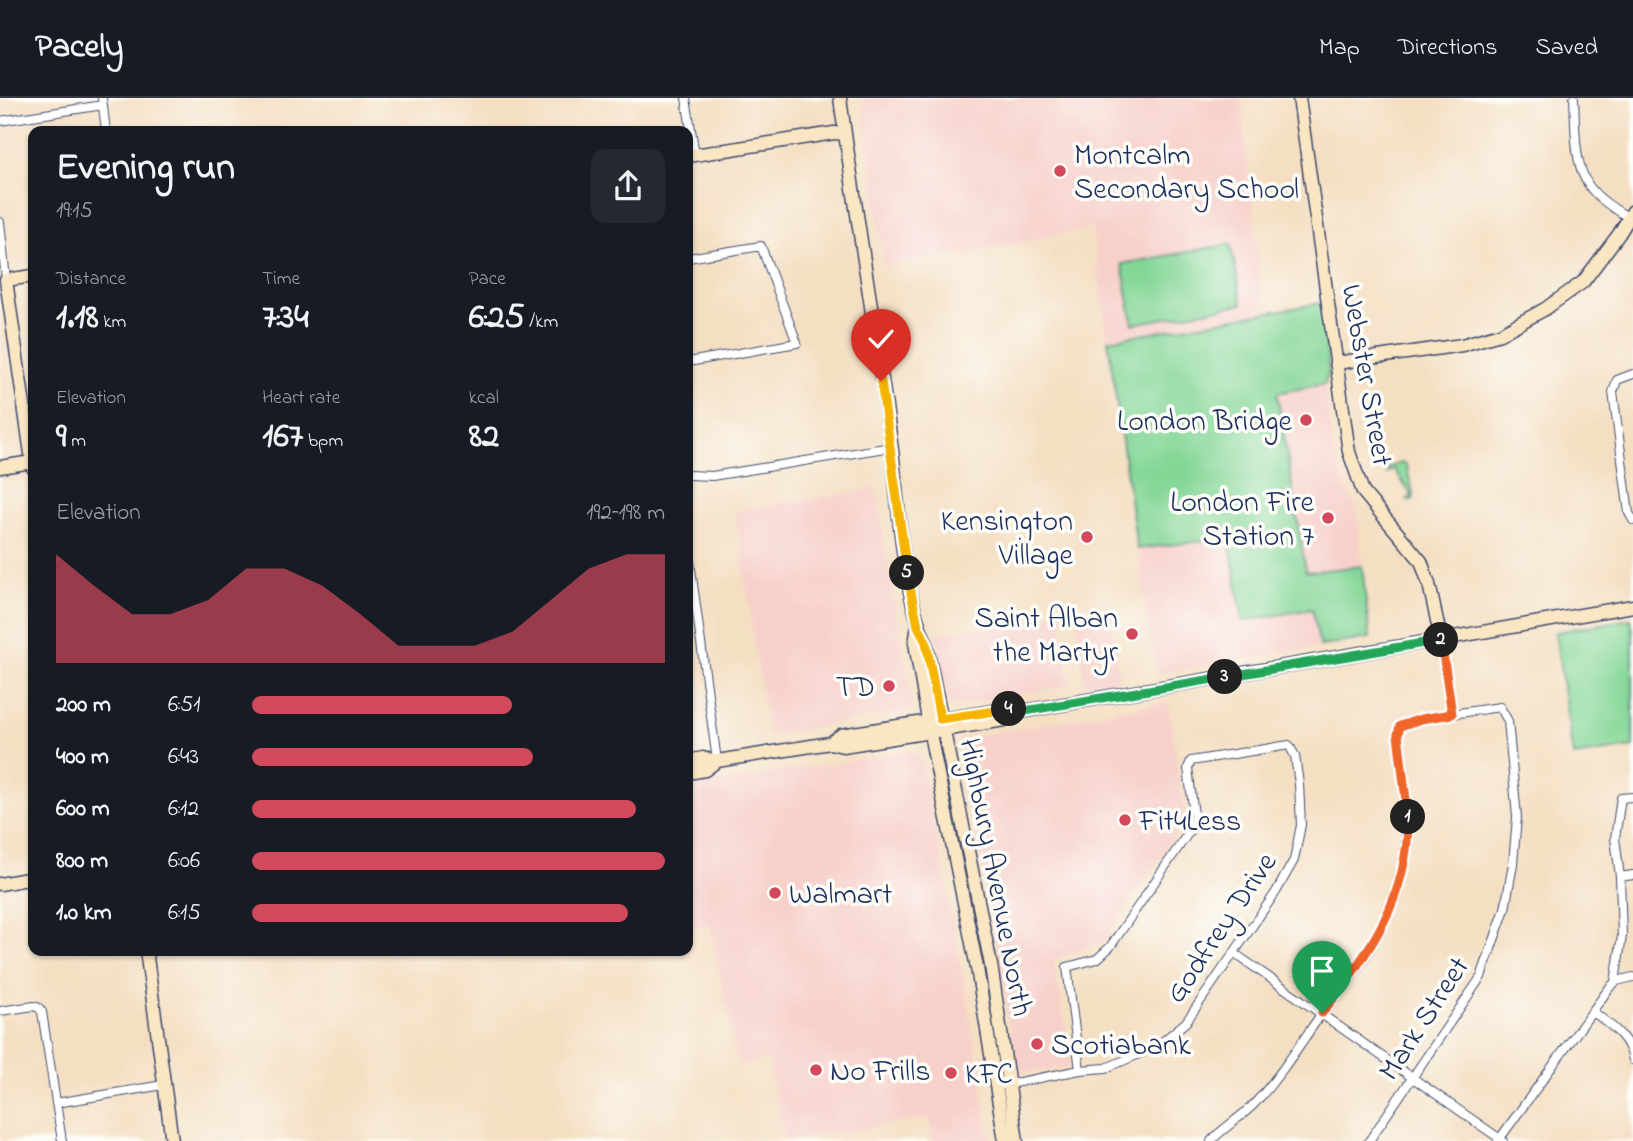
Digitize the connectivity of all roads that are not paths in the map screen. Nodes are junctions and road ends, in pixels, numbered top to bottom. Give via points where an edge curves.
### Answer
1 (686, 98) edge
2 (840, 98) edge
3 (1299, 98) edge
4 (1574, 98) edge
5 (102, 102) edge
6 (0, 121) edge
7 (105, 126) edge
8 (689, 126) edge
9 (845, 134) junction
10 (693, 156) edge
11 (1632, 216) edge
12 (0, 222) edge
13 (693, 257) edge
14 (28, 277) edge
15 (6, 280) junction
16 (693, 361) edge
17 (1336, 363) junction
18 (1633, 374) edge
19 (28, 428) edge
20 (891, 447) junction
21 (28, 463) edge
22 (1628, 466) edge
23 (0, 467) edge
24 (693, 475) edge
25 (1633, 520) edge
26 (693, 584) edge
27 (1633, 606) edge
28 (1441, 639) junction
29 (1452, 714) junction
30 (936, 726) junction
31 (693, 760) edge
32 (717, 761) junction
33 (693, 772) edge
34 (1633, 797) edge
35 (1633, 875) edge
36 (1620, 877) junction
37 (28, 879) edge
38 (0, 884) edge
39 (1234, 953) junction
40 (147, 956) edge
41 (1633, 977) edge
42 (1615, 982) junction
43 (0, 1011) edge
44 (1592, 1011) junction
45 (1322, 1013) junction
46 (1633, 1060) edge
47 (1080, 1070) junction
48 (1412, 1078) junction
49 (163, 1085) junction
50 (1002, 1085) junction
51 (56, 1103) junction
52 (1500, 1140) edge
53 (62, 1141) edge
54 (172, 1141) edge
55 (1005, 1141) edge
56 (1017, 1141) edge
57 (1211, 1141) edge
58 (1369, 1141) edge

1 - 8 street
2 - 9 main road, Highbury Avenue North
3 - 17 main road, Webster Street
4 - 11 street via 1583,176 1611,207
5 - 6 street
5 - 7 street
9 - 10 main road
9 - 20 main road, Highbury Avenue North
11 - 17 main road via 1583,282 1500,334 1462,345
12 - 15 street
13 - 16 street via 761,246 797,343
14 - 15 main road
15 - 19 main road
17 - 28 main road, Webster Street via 1349,452 1363,492 1421,561
18 - 22 street via 1617,380 1612,392
20 - 24 street
20 - 30 main road, Highbury Avenue North via 907,570 918,626 926,642
21 - 23 main road
22 - 25 street
26 - 32 street
27 - 28 main road
28 - 29 street
28 - 30 main road via 1019,712 1011,719
29 - 45 street via 1400,726 1409,820 1403,873 1377,937
29 - 48 street, Mark Street via 1500,707 1504,711 1517,817 1513,864 1505,909 1481,977
30 - 32 main road via 841,735 830,743
30 - 50 main road, Highbury Avenue North via 991,965
31 - 32 main road
32 - 33 main road
34 - 36 street via 1621,798 1615,838
35 - 36 street
36 - 42 street via 1622,936
37 - 38 main road
39 - 45 street
39 - 47 street, Godfrey Drive via 1186,1021 1156,1047 1106,1068
39 - 47 street, Godfrey Drive via 1294,860 1301,825 1295,756 1289,745 1191,761 1191,829 1110,947 1097,959 1067,967
40 - 49 main road
41 - 42 street
42 - 44 street
43 - 51 street via 34,1006 42,1012
44 - 46 street via 1623,1035
44 - 52 street
45 - 48 street
45 - 57 street via 1281,1074
47 - 50 street, Godfrey Drive
48 - 52 street
48 - 58 street, Mark Street
49 - 51 street
49 - 54 main road
50 - 55 main road, Highbury Avenue North
50 - 56 main road, Highbury Avenue North
51 - 53 street

